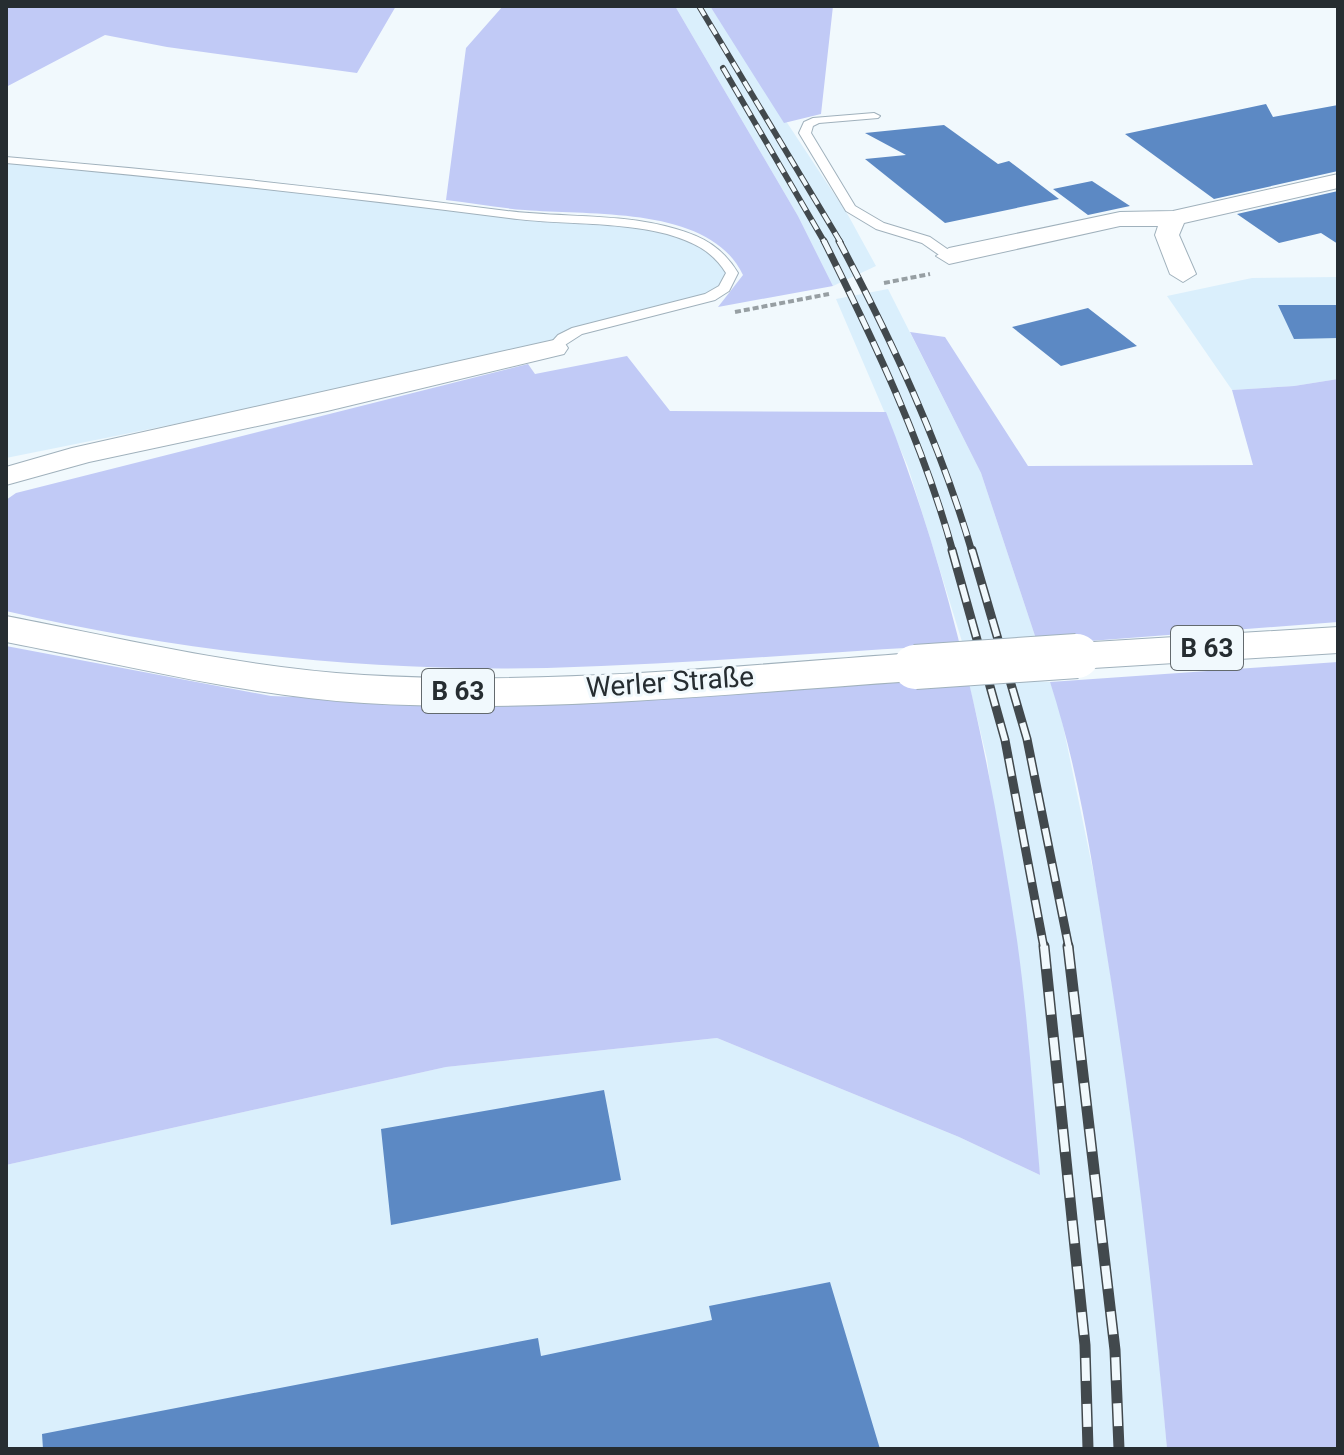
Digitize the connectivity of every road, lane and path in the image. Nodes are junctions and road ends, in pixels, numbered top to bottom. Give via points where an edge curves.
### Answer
1 (874, 116) dead end
2 (6, 160) edge
3 (1338, 181) edge
4 (1173, 218) junction
5 (949, 256) joint
6 (1183, 274) dead end
7 (554, 348) joint
8 (6, 476) edge
9 (6, 629) edge
10 (1338, 640) edge

1 - 5 lane via 817,120 805,133 850,208 880,226 926,240
2 - 7 lane via 263,182 517,215 628,223 694,238 711,247 732,273 724,288 710,297 577,331
3 - 4 street
4 - 5 street via 1120,219
4 - 6 street via 1167,235
7 - 8 street
9 - 10 main road, Werler Straße / B 63, bridge via 284,682 427,691 552,689

